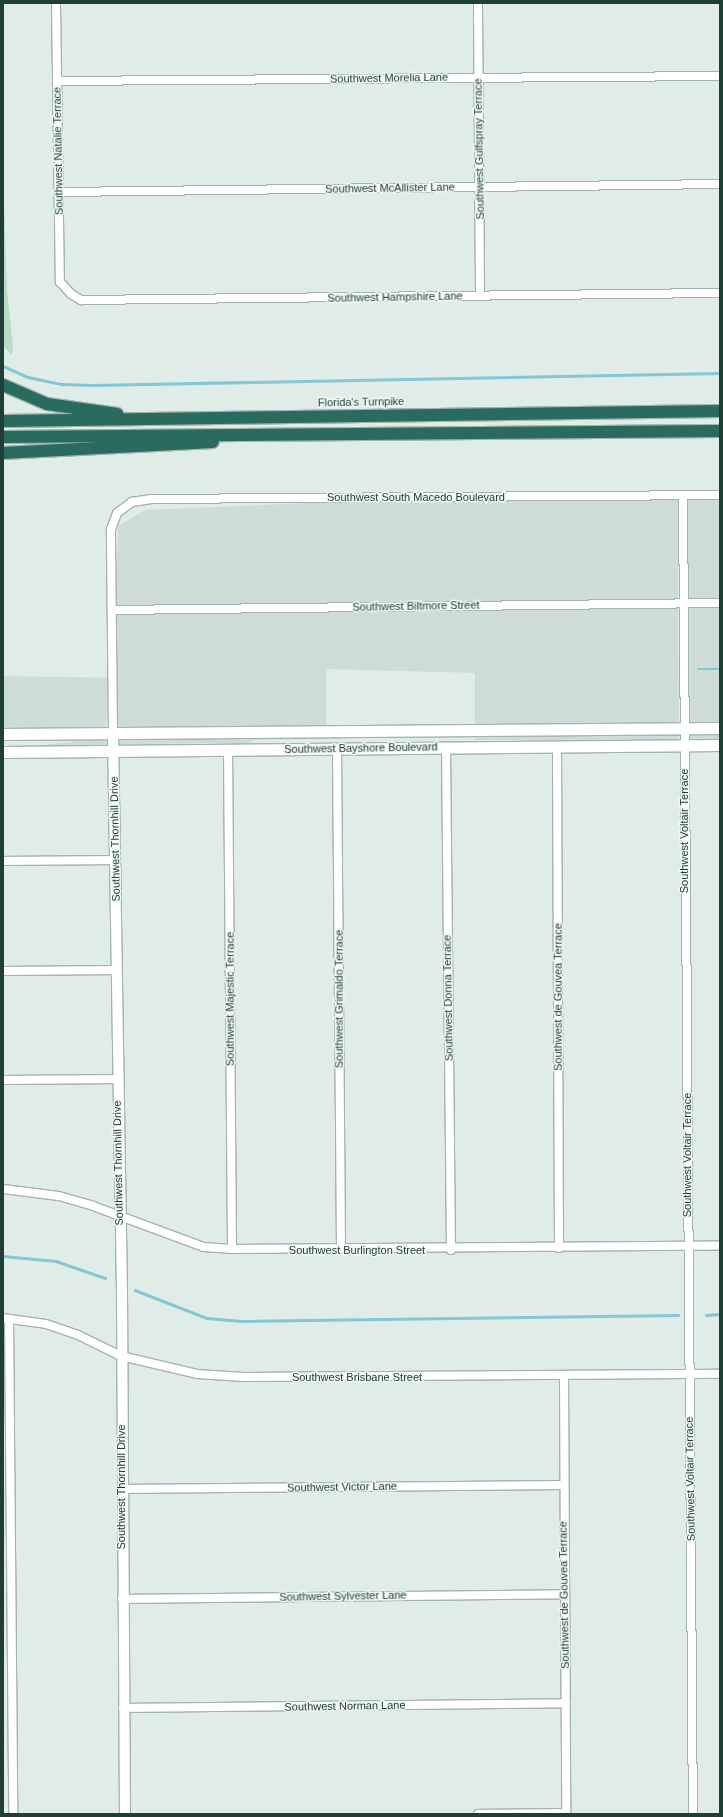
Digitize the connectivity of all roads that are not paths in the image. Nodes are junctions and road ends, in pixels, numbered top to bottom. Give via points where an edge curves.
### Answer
1 (56, 3) edge
2 (478, 3) edge
3 (720, 76) edge
4 (479, 77) junction
5 (57, 81) junction
6 (720, 184) edge
7 (481, 187) junction
8 (60, 192) junction
9 (720, 293) edge
10 (71, 294) joint
11 (480, 296) junction
12 (3, 385) edge
13 (720, 411) edge
14 (144, 417) junction
15 (3, 421) edge
16 (720, 431) edge
17 (3, 436) edge
18 (274, 436) junction
19 (3, 453) edge
20 (720, 495) edge
21 (683, 496) junction
22 (117, 513) joint
23 (683, 603) junction
24 (720, 603) edge
25 (112, 610) junction
26 (684, 728) junction
27 (720, 728) edge
28 (416, 730) junction
29 (312, 732) junction
30 (114, 733) junction
31 (3, 734) edge
32 (684, 745) junction
33 (720, 745) edge
34 (556, 746) junction
35 (446, 747) junction
36 (249, 749) junction
37 (337, 749) junction
38 (228, 750) junction
39 (114, 751) junction
40 (3, 752) edge
41 (115, 860) junction
42 (3, 861) edge
43 (116, 970) junction
44 (3, 971) edge
45 (117, 1079) junction
46 (3, 1080) edge
47 (3, 1189) edge
48 (119, 1215) junction
49 (720, 1246) edge
50 (688, 1247) junction
51 (559, 1248) junction
52 (232, 1249) junction
53 (341, 1249) junction
54 (451, 1250) junction
55 (6, 1318) edge
56 (121, 1356) junction
57 (689, 1374) junction
58 (720, 1374) edge
59 (564, 1376) junction
60 (563, 1485) junction
61 (121, 1489) junction
62 (564, 1594) junction
63 (122, 1599) junction
64 (566, 1703) junction
65 (123, 1708) junction
66 (13, 1814) edge
67 (125, 1814) edge
68 (478, 1814) edge
69 (566, 1814) edge
70 (693, 1814) edge

1 - 5 street, Southwest Natalie Terrace
2 - 4 street, Southwest Gulfspray Terrace
3 - 4 street, Southwest Morelia Lane
4 - 5 street, Southwest Morelia Lane
4 - 7 street, Southwest Gulfspray Terrace
5 - 8 street, Southwest Natalie Terrace
6 - 7 street, Southwest McAllister Lane
7 - 8 street, Southwest McAllister Lane
7 - 11 street, Southwest Gulfspray Terrace
8 - 10 street, Southwest Natalie Terrace via 60,282
9 - 11 street, Southwest Hampshire Lane
10 - 11 street, Southwest Hampshire Lane via 81,300
12 - 14 highway via 47,404
13 - 14 highway, Florida's Turnpike
14 - 15 highway, Florida's Turnpike
16 - 18 highway
17 - 18 highway
18 - 19 highway via 224,442
20 - 21 street, Southwest South Macedo Boulevard
21 - 22 street, Southwest South Macedo Boulevard via 150,499 132,502
21 - 23 street, Southwest Voltair Terrace
22 - 25 street, Southwest Thornhill Drive via 111,529
23 - 24 street, Southwest Biltmore Street
23 - 25 street, Southwest Biltmore Street
23 - 26 street, Southwest Voltair Terrace
25 - 30 street, Southwest Thornhill Drive
26 - 27 main road, Southwest Bayshore Boulevard
26 - 28 main road, Southwest Bayshore Boulevard
26 - 32 street, Southwest Voltair Terrace
28 - 29 main road, Southwest Bayshore Boulevard
28 - 37 main road via 407,737 353,737 345,740
29 - 30 main road, Southwest Bayshore Boulevard
29 - 36 main road via 309,740 303,743 255,744
30 - 31 main road, Southwest Bayshore Boulevard
30 - 39 street, Southwest Thornhill Drive
32 - 33 main road, Southwest Bayshore Boulevard
32 - 34 main road, Southwest Bayshore Boulevard
32 - 50 street, Southwest Voltair Terrace
34 - 35 main road, Southwest Bayshore Boulevard
34 - 51 street, Southwest de Gouvea Terrace
35 - 37 main road, Southwest Bayshore Boulevard
35 - 54 street, Southwest Donna Terrace
36 - 37 main road, Southwest Bayshore Boulevard
36 - 38 main road, Southwest Bayshore Boulevard
37 - 53 street, Southwest Grimaldo Terrace
38 - 39 main road, Southwest Bayshore Boulevard
38 - 52 street, Southwest Majestic Terrace
39 - 40 main road, Southwest Bayshore Boulevard
39 - 41 street, Southwest Thornhill Drive
41 - 42 street
41 - 43 street, Southwest Thornhill Drive
43 - 44 street
43 - 45 street, Southwest Thornhill Drive
45 - 46 street
45 - 48 street, Southwest Thornhill Drive
47 - 48 street, Southwest Burlington Street via 59,1196
48 - 52 street, Southwest Burlington Street via 204,1247
48 - 56 street, Southwest Thornhill Drive
49 - 50 street, Southwest Burlington Street
50 - 51 street, Southwest Burlington Street
50 - 57 street, Southwest Voltair Terrace
51 - 54 street, Southwest Burlington Street
52 - 53 street, Southwest Burlington Street
53 - 54 street, Southwest Burlington Street
55 - 56 street, Southwest Brisbane Street via 46,1324 78,1335
55 - 66 street
56 - 59 street, Southwest Brisbane Street via 197,1374 244,1377
56 - 61 street, Southwest Thornhill Drive
57 - 58 street, Southwest Brisbane Street
57 - 59 street, Southwest Brisbane Street
57 - 70 street, Southwest Voltair Terrace
59 - 60 street, Southwest de Gouvea Terrace
60 - 61 street, Southwest Victor Lane
60 - 62 street, Southwest de Gouvea Terrace
61 - 63 street, Southwest Thornhill Drive
62 - 63 street, Southwest Sylvester Lane
62 - 64 street, Southwest de Gouvea Terrace
63 - 65 street, Southwest Thornhill Drive
64 - 65 street, Southwest Norman Lane
64 - 69 street, Southwest de Gouvea Terrace
65 - 67 street, Southwest Thornhill Drive
68 - 69 street

